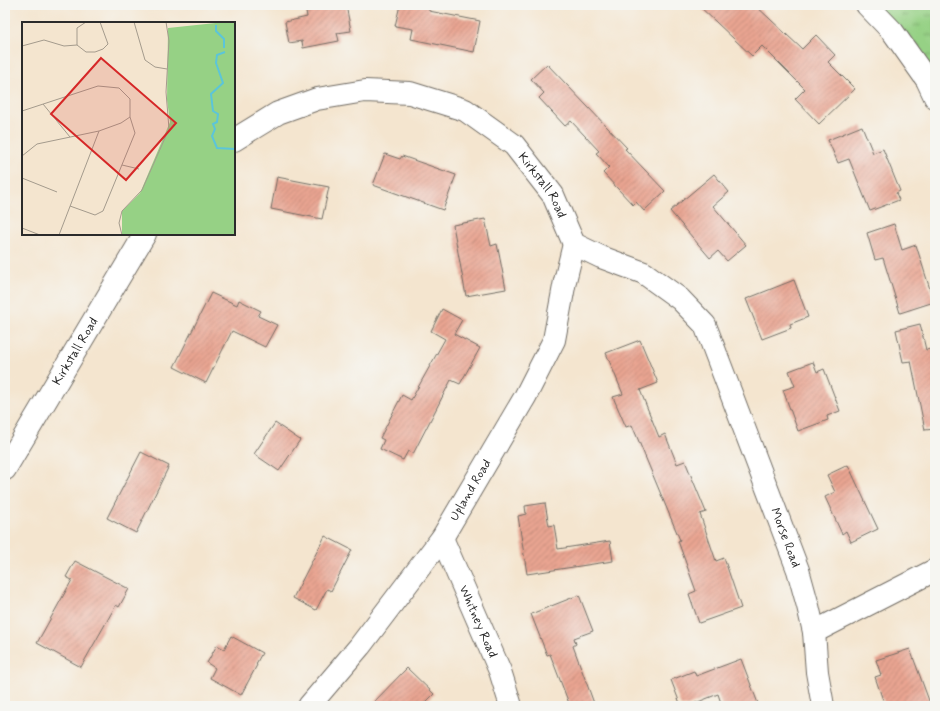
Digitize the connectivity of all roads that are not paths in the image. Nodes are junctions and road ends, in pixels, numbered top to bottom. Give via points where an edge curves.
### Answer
1 (867, 5) edge
2 (935, 97) edge
3 (235, 139) edge
4 (144, 235) edge
5 (574, 244) junction
6 (5, 470) edge
7 (442, 538) junction
8 (935, 570) edge
9 (814, 632) junction
10 (309, 706) edge
11 (511, 706) edge
12 (823, 706) edge

1 - 2 street via 893,32
3 - 5 street, Kirkstall Road via 278,113 317,98 365,91 410,93 465,110 514,145 553,195
4 - 6 street, Kirkstall Road
5 - 7 street, Upland Road via 554,340 525,397
5 - 9 street, Morse Road via 644,273 680,299 705,325 798,570
7 - 10 street, Upland Road via 360,646
7 - 11 street, Whitney Road via 500,671
8 - 9 street
9 - 12 street, Morse Road

